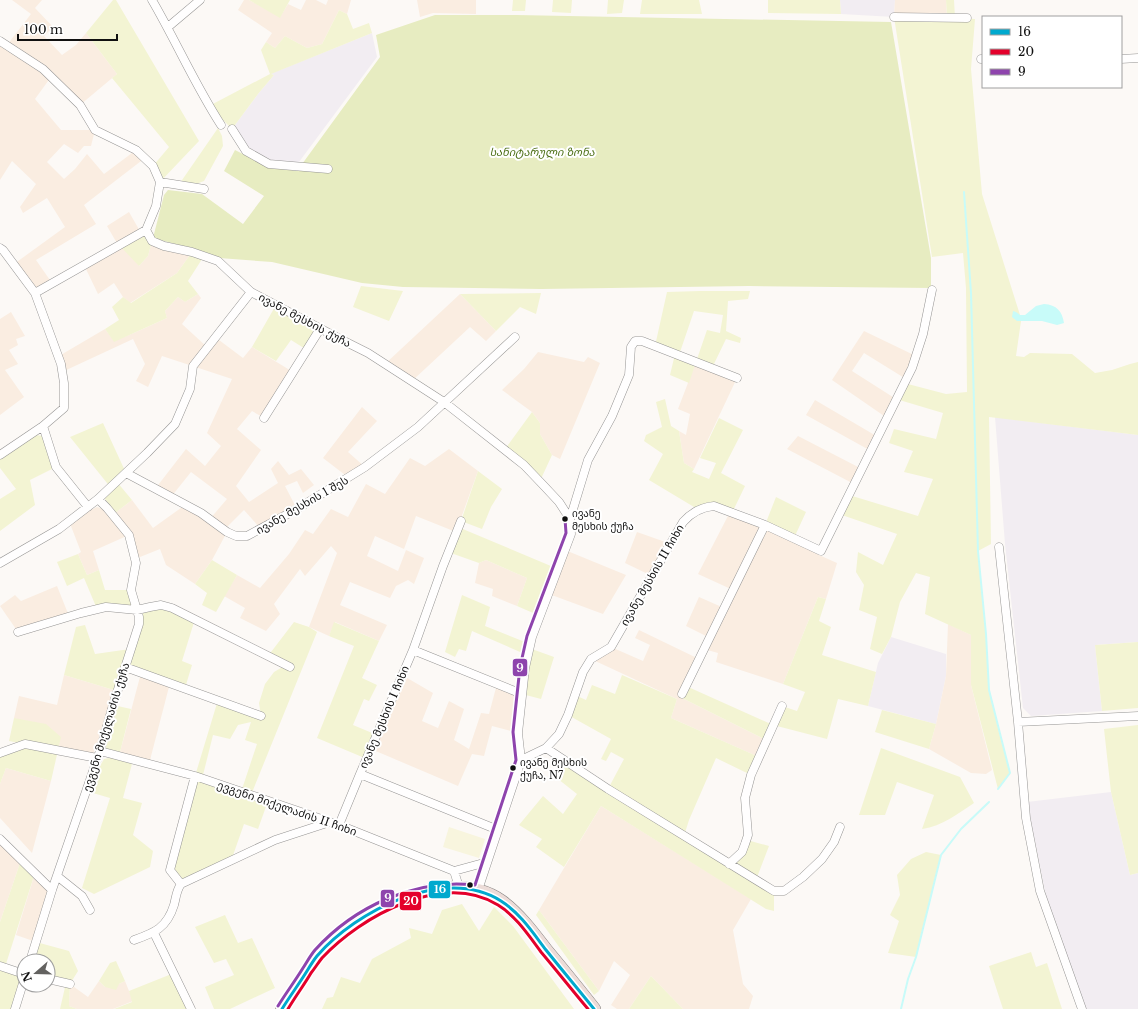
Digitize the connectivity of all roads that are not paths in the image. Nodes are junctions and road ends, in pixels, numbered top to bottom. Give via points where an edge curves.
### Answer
1 (152, 0) edge
2 (200, 0) edge
3 (894, 17) dead end
4 (967, 18) dead end
5 (168, 27) junction
6 (0, 41) edge
7 (1138, 58) edge
8 (1122, 59) edge
9 (221, 125) dead end
10 (232, 129) dead end
11 (328, 169) dead end
12 (160, 182) junction
13 (204, 189) dead end
14 (146, 230) junction
15 (0, 248) edge
16 (932, 290) dead end
17 (251, 292) junction
18 (36, 293) junction
19 (320, 329) junction
20 (515, 337) dead end
21 (737, 378) dead end
22 (444, 402) junction
23 (264, 418) dead end
24 (43, 426) junction
25 (0, 455) edge
26 (126, 473) junction
27 (98, 500) junction
28 (88, 507) junction
29 (570, 519) junction
30 (461, 521) dead end
31 (765, 525) junction
32 (999, 546) dead end
33 (0, 563) edge
34 (137, 610) junction
35 (18, 632) dead end
36 (413, 650) junction
37 (125, 667) junction
38 (290, 667) dead end
39 (522, 694) junction
40 (682, 694) dead end
41 (782, 706) dead end
42 (261, 716) dead end
43 (1138, 716) edge
44 (1018, 722) junction
45 (546, 748) junction
46 (0, 753) edge
47 (98, 755) junction
48 (520, 760) junction
49 (360, 774) junction
50 (195, 776) junction
51 (330, 822) junction
52 (340, 825) junction
53 (840, 827) dead end
54 (498, 830) junction
55 (0, 839) edge
56 (487, 862) junction
57 (729, 864) junction
58 (454, 871) junction
59 (57, 876) junction
60 (181, 884) junction
61 (459, 888) junction
62 (52, 890) junction
63 (478, 890) junction
64 (90, 910) dead end
65 (154, 933) junction
66 (134, 940) dead end
67 (32, 953) edge
68 (0, 966) edge
69 (16, 971) edge
70 (56, 981) edge
71 (70, 984) dead end
72 (20, 993) edge
73 (15, 1009) edge
74 (191, 1009) edge
75 (282, 1009) edge
76 (594, 1009) edge
77 (1082, 1009) edge

1 - 5 street
2 - 5 street
3 - 4 street
5 - 9 street
6 - 12 street via 43,69 80,105 95,130 136,150 153,166
7 - 8 street
10 - 11 street via 246,151 269,164
12 - 13 street
12 - 14 street via 156,206
14 - 17 street, ივანე მესხის ქუჩა via 152,241 218,261
14 - 18 street
15 - 18 street
16 - 31 street, ივანე მესხის II ჩიხი via 924,334 912,368 821,551
17 - 19 street, ივანე მესხის ქუჩა
17 - 26 street via 192,366 190,389 175,424
18 - 24 street via 62,364 64,383 64,408
19 - 22 street, ივანე მესხის ქუჩა via 368,353
19 - 23 street
20 - 22 street, ივანე მესხის 1 შეს
21 - 29 street via 642,341 632,344 628,375 612,416 588,460
22 - 26 street, ივანე მესხის 1 შეს via 418,427 365,467 297,510 247,536 236,536 227,532 201,513
22 - 29 street, ივანე მესხის ქუჩა via 524,465
24 - 25 street
24 - 28 street via 56,467
26 - 27 street
27 - 28 street
27 - 34 street, ევგენი მიქელაძის ქუჩა via 129,535 136,563 131,590
28 - 33 street via 59,529
29 - 39 street via 571,534 566,550 532,637
30 - 36 street, ივანე მესხის I ჩიხი
31 - 40 street
31 - 45 street, ივანე მესხის II ჩიხი via 714,506 690,514 611,647 591,659 583,672 559,734
32 - 44 street
34 - 35 street via 106,607 81,612
34 - 37 street, ევგენი მიქელაძის ქუჩა via 138,624
34 - 38 street via 161,606 172,608
36 - 39 street
36 - 49 street, ივანე მესხის I ჩიხი
37 - 42 street
37 - 47 street, ევგენი მიქელაძის ქუჩა
39 - 48 street via 518,733
41 - 57 street via 751,775 745,798 748,835 746,844 742,852
43 - 44 street
44 - 77 street via 1026,818 1040,891
45 - 48 street, ივანე მესხის II ჩიხი
45 - 57 street
46 - 47 street, ევგენი მიქელაძის II ჩიხი via 25,744
47 - 50 street, ევგენი მიქელაძის II ჩიხი
47 - 59 street, ევგენი მიქელაძის ქუჩა
48 - 54 street
49 - 52 street
49 - 54 street, ივანე მესხის I ჩიხი
50 - 51 street, ევგენი მიქელაძის II ჩიხი
50 - 60 street via 170,870
51 - 52 street, ევგენი მიქელაძის II ჩიხი
51 - 60 street via 275,840
52 - 58 street, ევგენი მიქელაძის II ჩიხი
53 - 57 street via 834,842 822,858 784,891 774,891
54 - 56 street
55 - 62 street
56 - 58 street
56 - 63 street
58 - 61 street
59 - 62 street, ევგენი მიქელაძის ქუჩა
59 - 64 street via 82,896
60 - 65 street via 168,918
61 - 63 highway
61 - 75 highway via 444,888 400,899 358,921 318,954
62 - 67 street, ევგენი მიქელაძის ქუჩა
63 - 76 highway via 499,900 528,927
65 - 66 street
65 - 74 street
68 - 69 street
70 - 71 street
72 - 73 street

